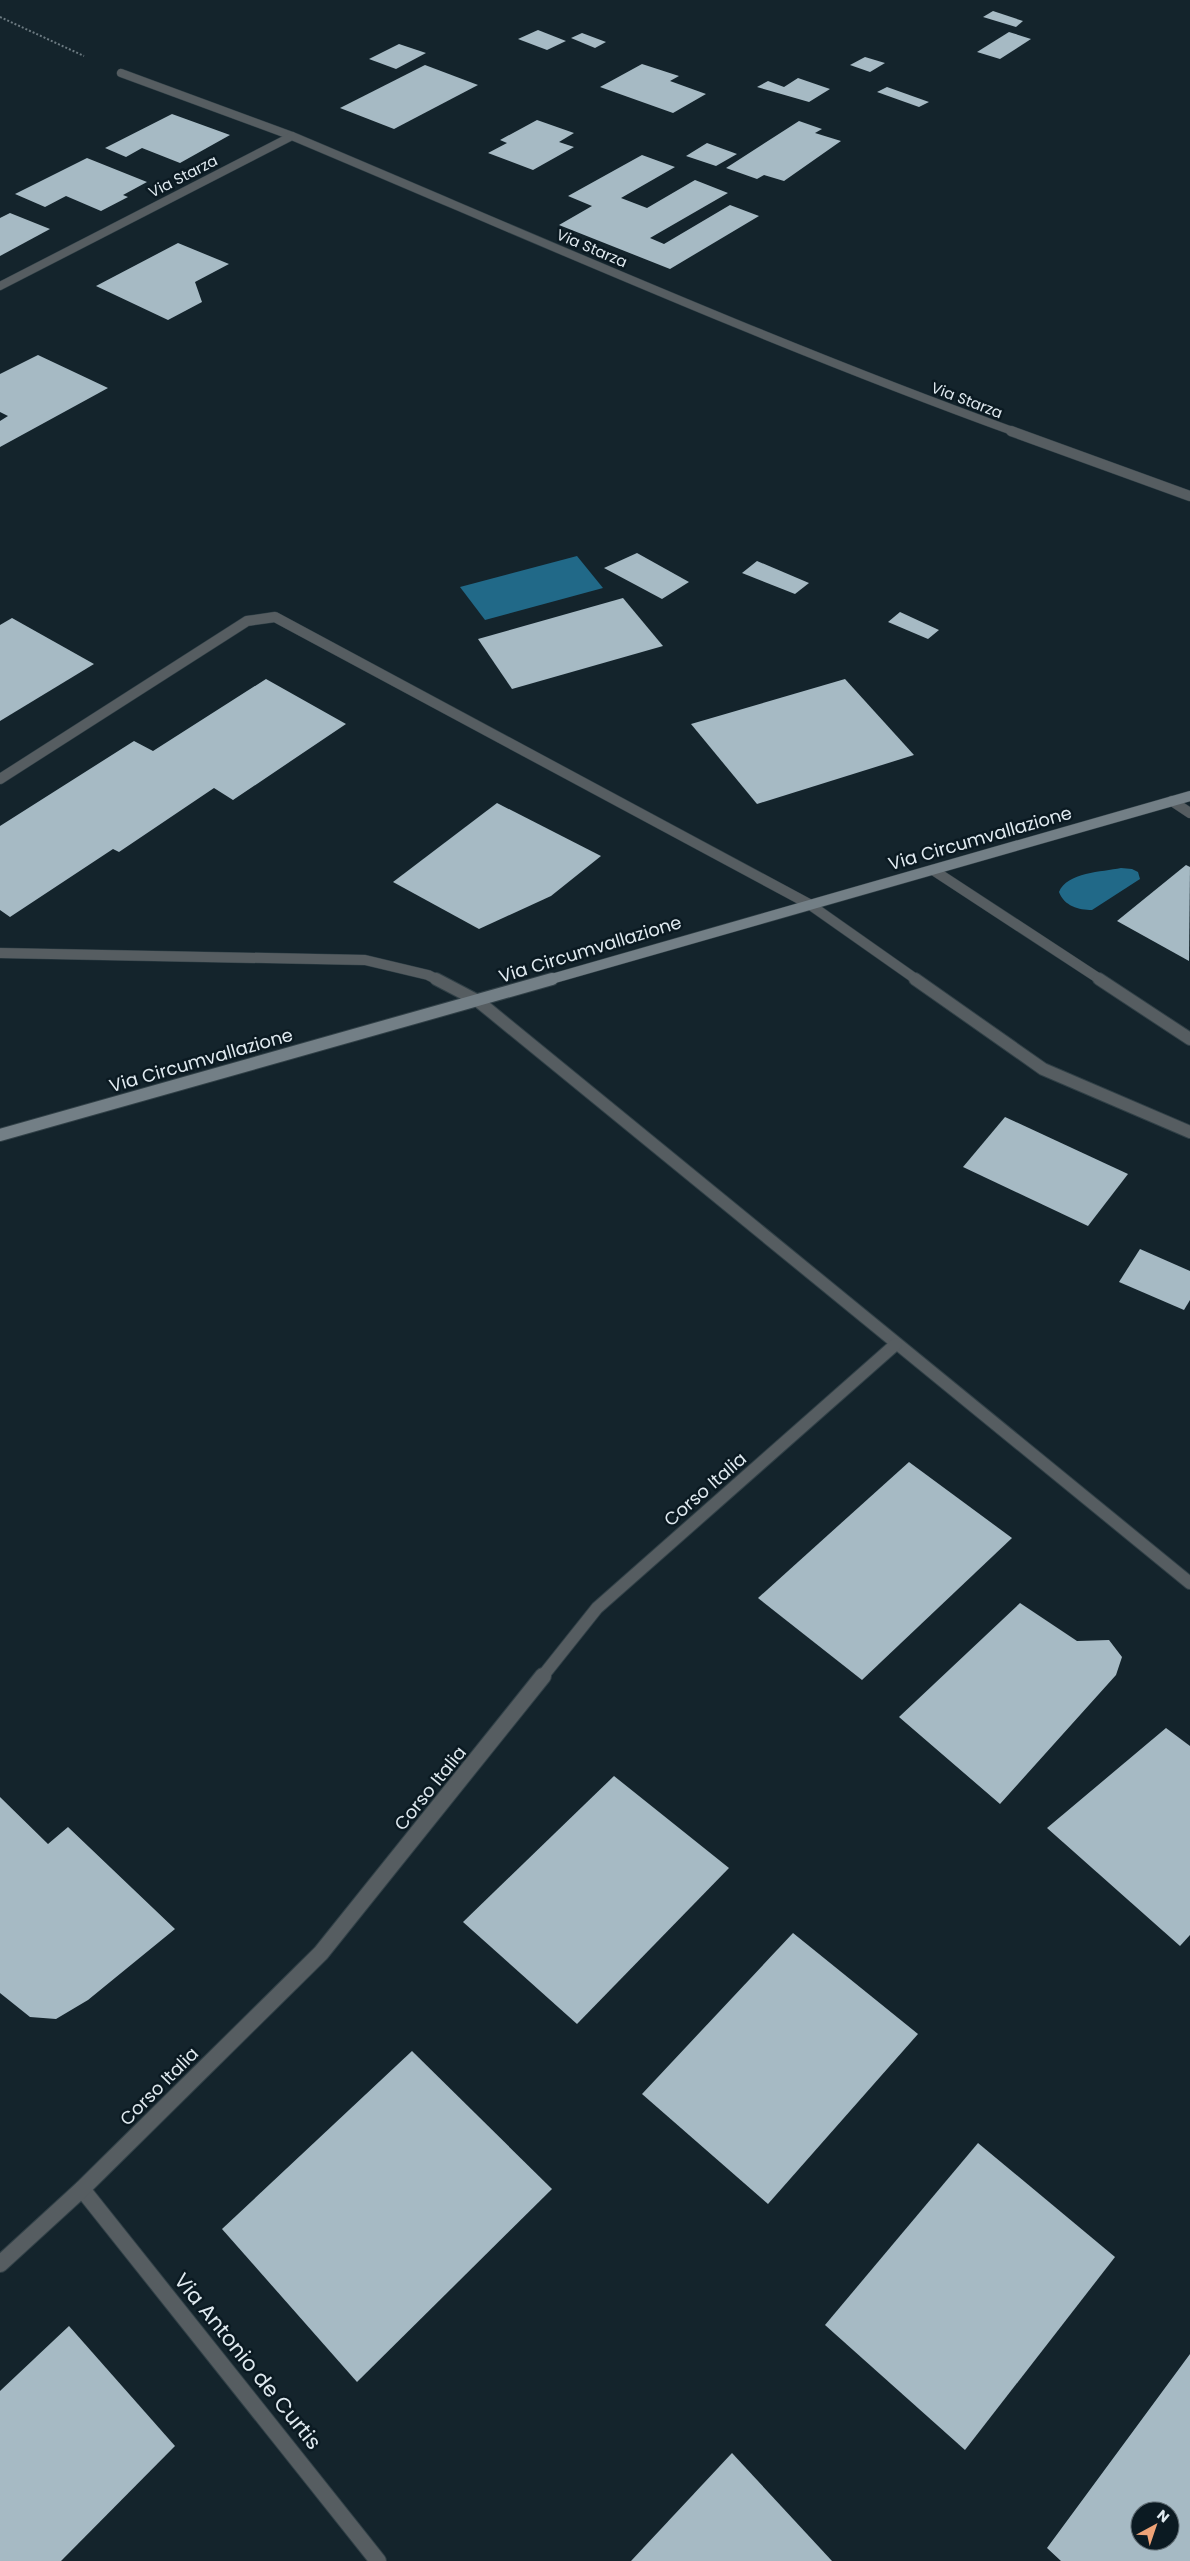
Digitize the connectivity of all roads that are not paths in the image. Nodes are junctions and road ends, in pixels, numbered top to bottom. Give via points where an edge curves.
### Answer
1 (121, 73) road end
2 (292, 136) junction
3 (0, 286) edge
4 (1190, 496) edge
5 (0, 779) edge
6 (1190, 796) edge
7 (1172, 801) junction
8 (1190, 813) edge
9 (933, 870) junction
10 (810, 904) junction
11 (0, 953) edge
12 (478, 1001) junction
13 (1190, 1040) edge
14 (1190, 1132) edge
15 (0, 1135) edge
16 (896, 1344) junction
17 (1190, 1583) edge
18 (82, 2189) junction
19 (0, 2264) edge
20 (378, 2561) edge

1 - 2 street
2 - 3 street, Via Starza
2 - 4 street, Via Starza via 763,335 932,402
5 - 10 street via 247,621 275,618
6 - 7 street, Via Circumvallazione
7 - 8 street
7 - 9 street, Via Circumvallazione
9 - 10 street, Via Circumvallazione
9 - 13 street
10 - 12 street, Via Circumvallazione
10 - 14 street via 1043,1069
11 - 12 street via 365,960 428,975
12 - 15 street, Via Circumvallazione
12 - 16 street
16 - 17 street
16 - 18 street, Corso Italia via 597,1608 321,1953
18 - 19 street, Corso Italia
18 - 20 street, Via Antonio de Curtis

